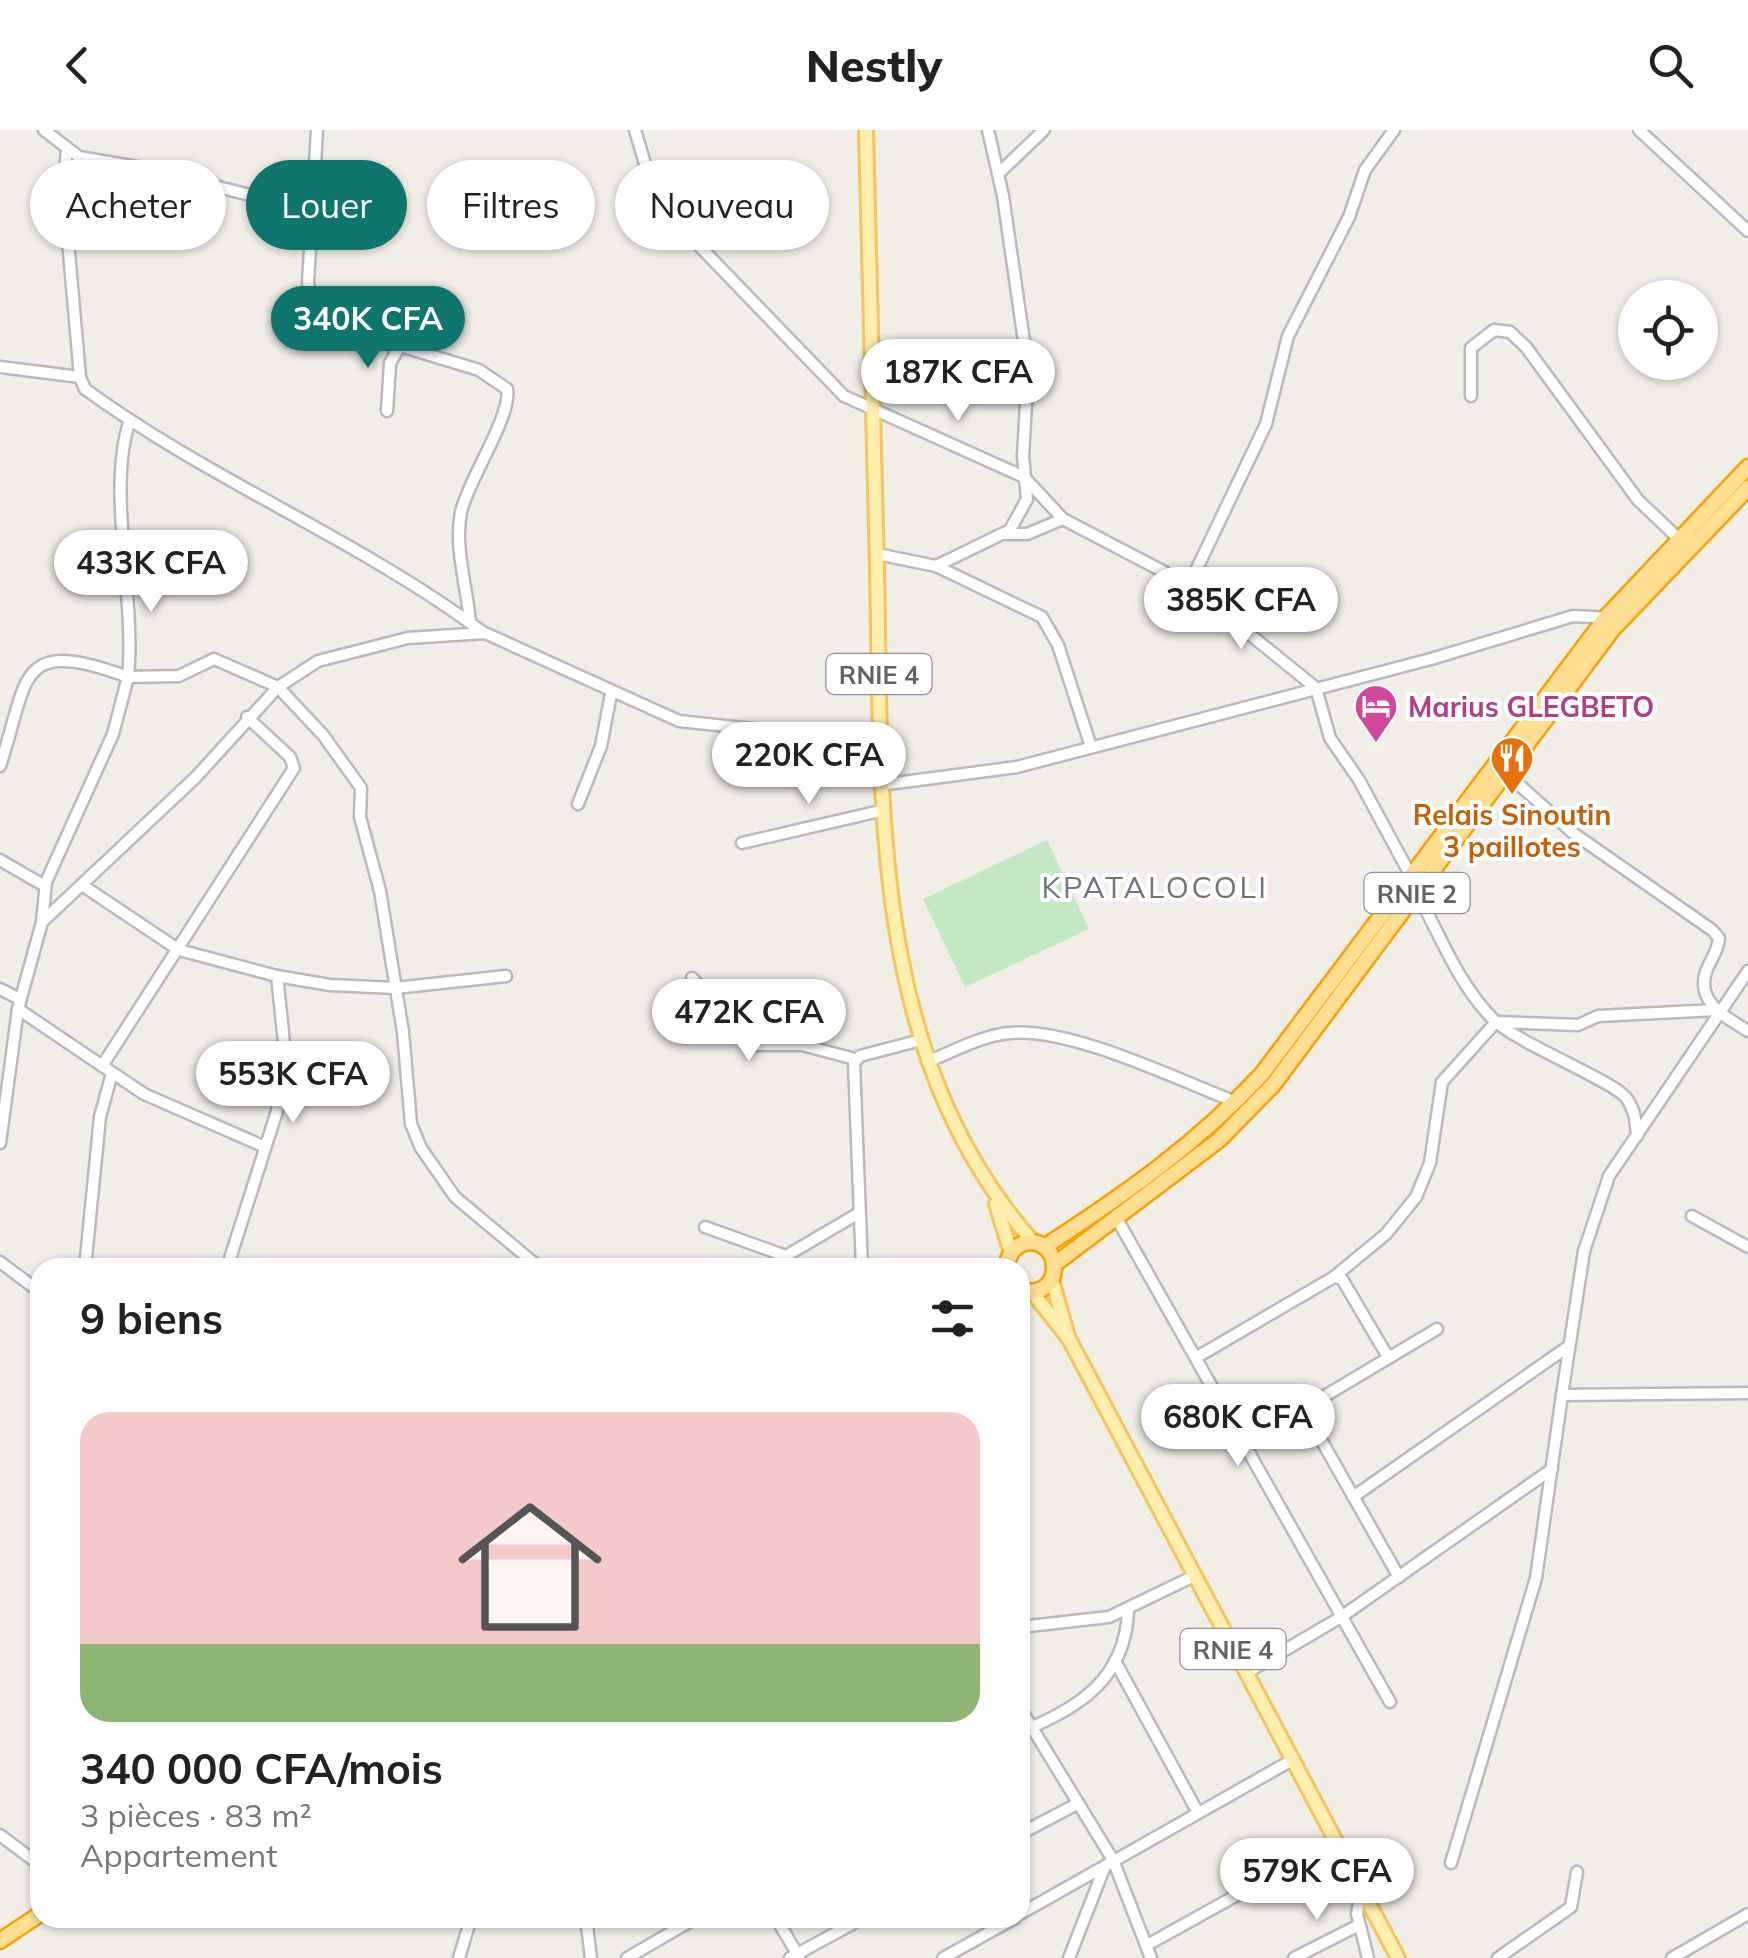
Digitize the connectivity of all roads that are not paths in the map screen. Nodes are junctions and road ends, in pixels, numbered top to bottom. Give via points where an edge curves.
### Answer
1 (44, 130) edge
2 (317, 130) edge
3 (636, 130) edge
4 (866, 130) edge
5 (988, 130) edge
6 (1044, 130) edge
7 (1394, 130) edge
8 (1639, 130) edge
9 (67, 152) junction
10 (315, 160) edge
11 (998, 174) junction
12 (246, 195) edge
13 (1748, 230) edge
14 (310, 250) edge
15 (400, 346) junction
16 (0, 367) edge
17 (80, 376) junction
18 (1471, 396) dead end
19 (387, 411) dead end
20 (874, 413) junction
21 (130, 420) junction
22 (1748, 467) edge
23 (1024, 477) junction
24 (1748, 488) edge
25 (1063, 519) junction
26 (1004, 534) junction
27 (1678, 538) junction
28 (877, 554) junction
29 (936, 566) junction
30 (1189, 585) junction
31 (1613, 619) junction
32 (470, 622) junction
33 (485, 633) junction
34 (128, 677) junction
35 (278, 686) junction
36 (1316, 688) junction
37 (612, 694) junction
38 (0, 707) edge
39 (12, 712) junction
40 (246, 718) junction
41 (880, 742) junction
42 (1091, 747) junction
43 (0, 766) edge
44 (1506, 773) junction
45 (880, 785) junction
46 (578, 804) dead end
47 (880, 811) junction
48 (742, 843) dead end
49 (0, 860) edge
50 (82, 885) junction
51 (46, 886) junction
52 (1414, 886) junction
53 (42, 922) junction
54 (180, 950) junction
55 (1748, 971) edge
56 (277, 976) junction
57 (506, 976) dead end
58 (692, 978) dead end
59 (395, 988) junction
60 (0, 989) edge
61 (19, 1004) junction
62 (1718, 1012) junction
63 (1496, 1022) junction
64 (1748, 1031) edge
65 (921, 1040) junction
66 (856, 1059) junction
67 (929, 1061) junction
68 (102, 1066) junction
69 (112, 1074) junction
70 (1236, 1102) junction
71 (1637, 1137) junction
72 (0, 1143) edge
73 (265, 1147) junction
74 (994, 1196) junction
75 (858, 1213) junction
76 (1692, 1216) dead end
77 (1118, 1220) junction
78 (705, 1226) dead end
79 (1039, 1245) junction
80 (1748, 1247) edge
81 (86, 1258) edge
82 (230, 1258) edge
83 (528, 1258) edge
84 (861, 1258) edge
85 (1005, 1258) edge
86 (1010, 1258) edge
87 (0, 1262) edge
88 (1053, 1272) junction
89 (1334, 1277) junction
90 (30, 1284) edge
91 (1030, 1288) edge
92 (1030, 1297) edge
93 (1437, 1329) dead end
94 (1069, 1339) junction
95 (1569, 1346) junction
96 (1197, 1357) junction
97 (1388, 1357) junction
98 (1748, 1394) edge
99 (1562, 1395) junction
100 (1303, 1408) junction
101 (1246, 1443) junction
102 (1552, 1469) junction
103 (1353, 1497) junction
104 (1194, 1576) junction
105 (1399, 1577) junction
106 (1128, 1610) junction
107 (1340, 1616) junction
108 (1030, 1626) edge
109 (1115, 1660) junction
110 (1246, 1673) junction
111 (1390, 1702) dead end
112 (1030, 1728) edge
113 (1030, 1736) edge
114 (1294, 1759) junction
115 (1077, 1804) junction
116 (1197, 1812) junction
117 (1030, 1829) edge
118 (0, 1835) edge
119 (1336, 1840) junction
120 (30, 1858) edge
121 (1451, 1862) dead end
122 (1109, 1863) junction
123 (1578, 1872) dead end
124 (1361, 1890) junction
125 (1030, 1909) edge
126 (1748, 1914) edge
127 (30, 1921) edge
128 (1359, 1925) junction
129 (469, 1928) edge
130 (587, 1928) edge
131 (679, 1928) edge
132 (781, 1928) edge
133 (845, 1928) edge
134 (996, 1928) edge
135 (0, 1941) edge
136 (1149, 1944) junction
137 (795, 1957) edge
138 (460, 1958) edge
139 (591, 1958) edge
140 (627, 1958) edge
141 (944, 1958) edge
142 (1069, 1958) edge
143 (1151, 1958) edge
144 (1294, 1958) edge
145 (1368, 1958) edge
146 (1398, 1958) edge
147 (1498, 1958) edge
148 (1672, 1958) edge

1 - 9 street
2 - 10 street
3 - 20 street via 656,200 834,388
4 - 20 main road, RNIE 4
5 - 11 street
6 - 11 street
7 - 30 street via 1365,170 1349,217 1288,336 1266,424
8 - 13 street
9 - 12 street
9 - 17 street via 63,184
11 - 23 street via 1028,369
14 - 15 street via 308,283 325,326 346,337
15 - 19 street via 390,363
15 - 32 street via 479,370 507,389 508,408 474,474 459,527
16 - 17 street
17 - 21 street via 85,389
18 - 27 street via 1472,348 1494,330 1510,332 1638,500
20 - 23 street
20 - 28 main road, RNIE 4
21 - 32 street via 316,524
21 - 34 street via 121,470
22 - 27 highway, RNIE 2
23 - 25 street
23 - 26 street via 1024,509
24 - 31 highway, RNIE 2
25 - 26 street via 1028,534
25 - 30 street
26 - 29 street
27 - 31 highway, RNIE 2
28 - 29 street
28 - 41 main road, RNIE 4
29 - 42 street via 1042,617 1058,645
30 - 36 street
31 - 36 street via 1573,616
31 - 44 highway, RNIE 2
31 - 52 highway, RNIE 2
32 - 33 street
33 - 35 street via 408,638 334,655
33 - 37 street
34 - 35 street via 180,676 214,659
34 - 39 street via 75,661 40,665 26,677
34 - 51 street via 113,734
35 - 40 street
35 - 59 street via 361,788 360,817
36 - 42 street
36 - 52 street via 1330,738
37 - 41 street via 679,721
37 - 46 street
38 - 39 street
39 - 43 street
40 - 50 street via 196,777
40 - 54 street via 294,768
41 - 45 main road, RNIE 4
42 - 45 street via 1017,767
44 - 52 highway, RNIE 2
44 - 62 street via 1573,833 1712,930 1718,948 1704,991
45 - 47 main road, RNIE 4
47 - 48 street
47 - 65 main road, RNIE 4 via 894,935
49 - 51 street
50 - 53 street
50 - 54 street
51 - 53 street
52 - 63 street via 1466,984
52 - 70 highway, RNIE 2
52 - 77 highway, RNIE 2 via 1263,1095 1219,1140
53 - 61 street
54 - 56 street
54 - 68 street
55 - 62 street
56 - 59 street
56 - 73 street via 283,1072
57 - 59 street
58 - 66 street via 755,1045 802,1044
59 - 83 street via 407,1106 421,1148 464,1206
60 - 61 street
61 - 68 street
61 - 72 street
62 - 63 street via 1598,1016 1578,1026
62 - 64 street
62 - 71 street
63 - 71 street via 1620,1090
63 - 89 street via 1442,1082 1430,1163 1416,1198 1386,1234
65 - 66 street
65 - 67 main road, RNIE 4
66 - 75 street
67 - 70 street via 996,1035 1026,1032 1116,1055
67 - 74 main road, RNIE 4 via 960,1138
68 - 69 street
69 - 73 street via 174,1110
69 - 81 street via 100,1117
70 - 79 highway, RNIE 2 via 1154,1174
71 - 95 street via 1608,1176 1584,1251
73 - 82 street
74 - 79 main road, RNIE 4
74 - 85 main road, RNIE 4
75 - 78 street via 786,1256
75 - 84 street
76 - 80 street
77 - 88 highway, RNIE 2
77 - 96 street
79 - 86 highway via 1022,1244
79 - 88 highway
87 - 90 street
88 - 91 highway
88 - 94 main road, RNIE 4
89 - 96 street
89 - 97 street via 1342,1279
92 - 94 main road, RNIE 4
93 - 97 street
94 - 104 main road, RNIE 4
95 - 99 street
95 - 103 street
96 - 101 street
97 - 100 street
98 - 99 street
99 - 102 street
100 - 101 street
100 - 103 street
101 - 107 street
102 - 105 street
102 - 121 street via 1536,1578
103 - 105 street
104 - 106 street
104 - 110 main road, RNIE 4
105 - 107 street
106 - 108 street
106 - 109 street
107 - 110 street
107 - 111 street
109 - 112 street via 1088,1699
109 - 116 street
110 - 114 main road, RNIE 4
113 - 115 street
114 - 116 street
114 - 119 main road, RNIE 4
115 - 117 street
115 - 122 street
116 - 122 street
118 - 120 street
119 - 124 main road, RNIE 4
119 - 136 street
122 - 125 street
122 - 136 street
122 - 142 street
123 - 147 street via 1571,1907
124 - 128 street
124 - 146 main road, RNIE 4
126 - 148 street
127 - 135 highway
128 - 144 street
128 - 145 street
129 - 138 street
130 - 139 street
131 - 140 street
132 - 137 street
133 - 137 street
134 - 141 street
136 - 143 street

